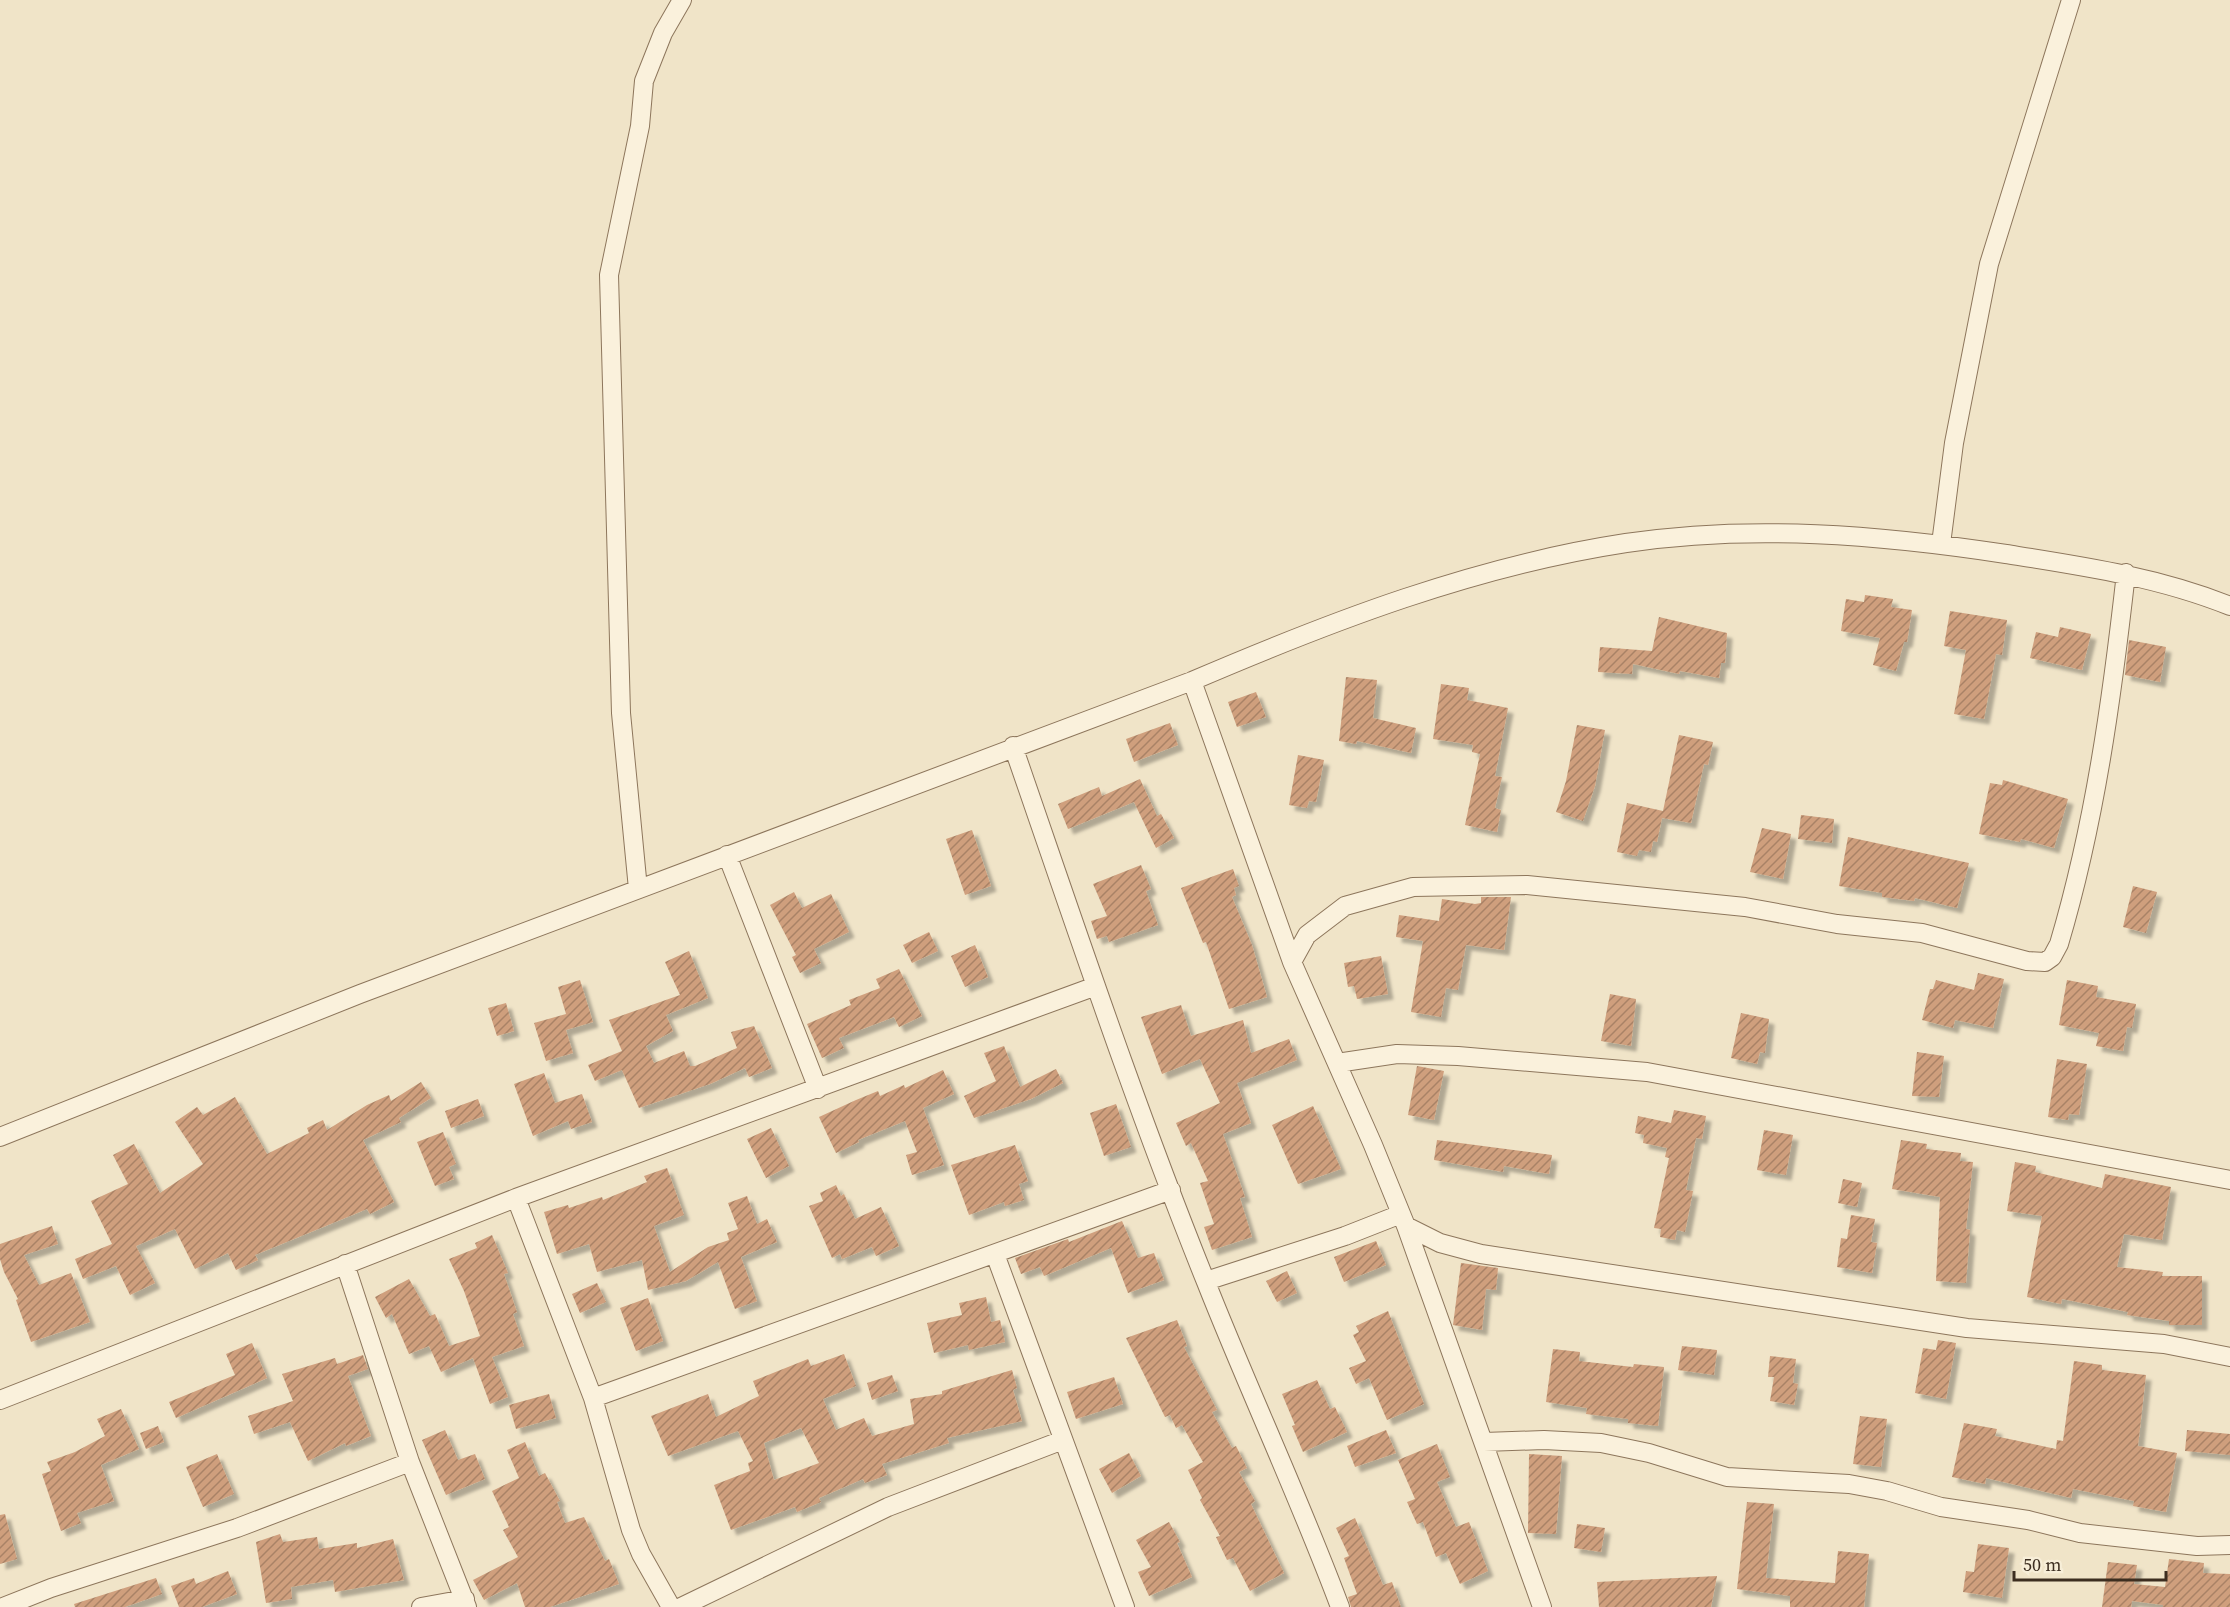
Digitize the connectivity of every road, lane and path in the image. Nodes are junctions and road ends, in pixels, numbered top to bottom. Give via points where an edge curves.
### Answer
1 (682, 0) edge
2 (2071, 0) edge
3 (1941, 544) junction
4 (2126, 573) junction
5 (2230, 606) edge
6 (1192, 681) junction
7 (1013, 746) junction
8 (727, 855) junction
9 (638, 890) junction
10 (1292, 962) junction
11 (1096, 986) junction
12 (1337, 1063) junction
13 (818, 1089) junction
14 (0, 1137) edge
15 (2230, 1180) edge
16 (1171, 1190) junction
17 (516, 1198) junction
18 (1403, 1220) junction
19 (995, 1254) junction
20 (345, 1264) junction
21 (1206, 1281) junction
22 (2230, 1357) edge
23 (593, 1398) junction
24 (0, 1400) edge
25 (1063, 1440) junction
26 (1484, 1442) junction
27 (410, 1462) junction
28 (2230, 1545) edge
29 (466, 1603) edge
30 (3, 1607) edge
31 (421, 1607) edge
32 (671, 1607) edge
33 (681, 1607) edge
34 (1125, 1607) edge
35 (1340, 1607) edge
36 (1542, 1607) edge

1 - 9 street via 663,33 644,81 638,137 609,275 621,713
2 - 3 street via 1989,264 1954,443
3 - 4 street
3 - 6 street via 1814,533 1734,534 1627,543 1530,562 1401,598
4 - 5 street
4 - 10 street via 2110,711 2082,854 2059,944 2045,962 2027,961 1922,933 1837,924 1745,907 1527,885 1413,887 1345,906 1307,935
6 - 7 street
6 - 10 street
7 - 8 street
7 - 11 street
8 - 9 street
8 - 13 street
9 - 14 street via 360,994
10 - 12 street
11 - 13 street
11 - 16 street
12 - 15 street via 1397,1054 1647,1072
12 - 18 street
13 - 17 street
16 - 19 street
16 - 21 street
17 - 20 street
17 - 23 street
18 - 21 street
18 - 22 street via 1440,1243 1481,1254 1967,1329 2164,1344
18 - 26 street
19 - 23 street
19 - 25 street
20 - 24 street
20 - 27 street
21 - 35 street
23 - 32 street via 632,1530
25 - 33 street via 888,1507
25 - 34 street
26 - 28 street via 1601,1443 1649,1453 1727,1478 1849,1485 2079,1533 2196,1546
26 - 36 street
27 - 29 street
27 - 30 street via 237,1528
29 - 31 street

